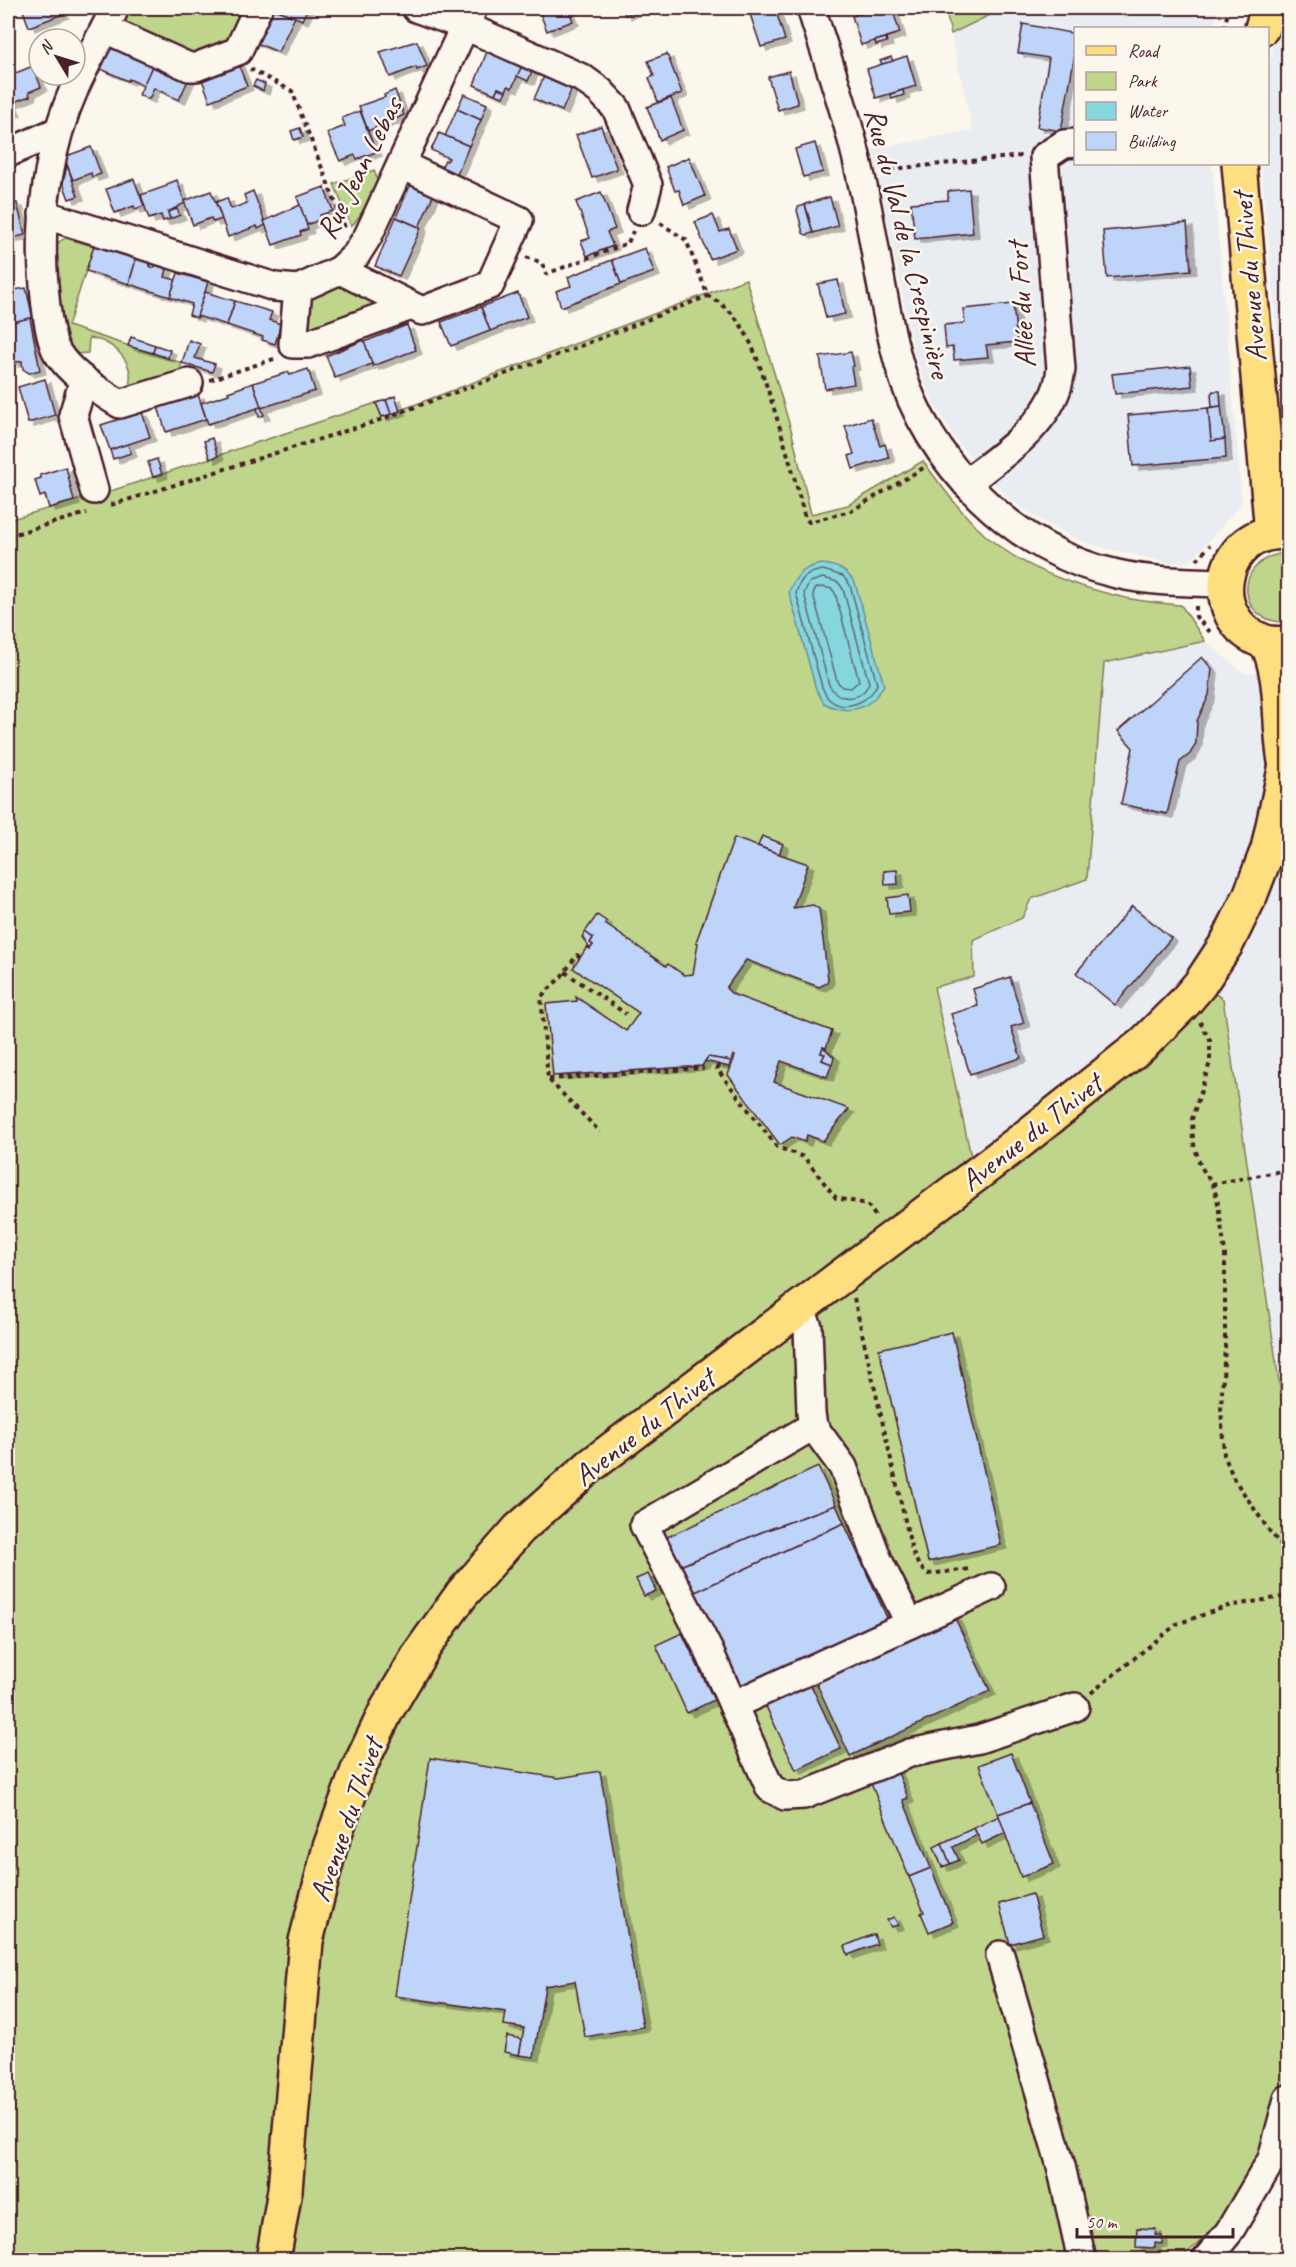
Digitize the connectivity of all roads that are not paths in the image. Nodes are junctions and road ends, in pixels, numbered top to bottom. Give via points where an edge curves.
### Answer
1 (258, 8) edge
2 (416, 8) edge
3 (811, 8) edge
4 (1244, 8) edge
5 (1268, 8) edge
6 (466, 14) edge
7 (110, 18) edge
8 (1239, 27) edge
9 (1262, 27) edge
10 (58, 131) junction
11 (1074, 143) edge
12 (8, 153) edge
13 (402, 165) junction
14 (1239, 165) edge
15 (641, 211) road end
16 (43, 214) junction
17 (348, 262) junction
18 (298, 289) junction
19 (411, 306) junction
20 (84, 380) junction
21 (189, 383) road end
22 (966, 483) junction
23 (98, 503) road end
24 (1280, 533) edge
25 (1210, 583) junction
26 (1278, 643) edge
27 (1287, 758) edge
28 (800, 1308) junction
29 (813, 1426) junction
30 (991, 1587) road end
31 (910, 1624) junction
32 (733, 1705) junction
33 (1075, 1707) road end
34 (1000, 1955) dead end
35 (1288, 2099) edge
36 (273, 2259) edge
37 (1082, 2259) edge
38 (1206, 2259) edge

1 - 7 street via 238,51 196,67 189,67
2 - 6 street
3 - 22 street, Rue du Val de la Crespinière via 860,172 899,365 917,414
4 - 8 main road
5 - 9 main road
6 - 13 street, Rue Jean Lebas
6 - 15 street via 582,78 616,108 648,185
7 - 10 street
10 - 12 street
10 - 16 street
11 - 22 street, Allée du Fort via 1064,144 1044,157 1061,369 1058,388 1040,417 1012,448
13 - 17 street, Rue Jean Lebas via 368,236
13 - 19 street via 519,220 490,285 422,310
14 - 24 main road, Avenue du Thivet
16 - 18 street via 275,287
16 - 20 street via 40,248 45,303 56,350
17 - 18 street, Rue Jean Lebas
17 - 19 street
18 - 19 street via 293,344 308,344
20 - 21 street via 120,404
20 - 23 street via 73,415
22 - 25 street, Rue du Val de la Crespinière via 1010,525 1075,560 1116,574
24 - 25 main road via 1254,539
25 - 26 main road via 1247,633
26 - 27 main road, Avenue du Thivet via 1273,655 1280,696 1281,739
27 - 28 main road, Avenue du Thivet via 1268,849 1250,896 1227,943 1184,1003 1111,1070
28 - 29 street via 808,1327
28 - 36 main road, Avenue du Thivet via 590,1466 519,1529 462,1594 422,1650 386,1711 358,1770 330,1847 306,1941 285,2190
29 - 31 street via 843,1467 878,1560
29 - 32 street via 644,1525
30 - 31 street
31 - 32 street
32 - 33 street via 770,1788 785,1796 804,1795 910,1753 979,1739
34 - 37 street
35 - 38 street via 1272,2159 1229,2232

